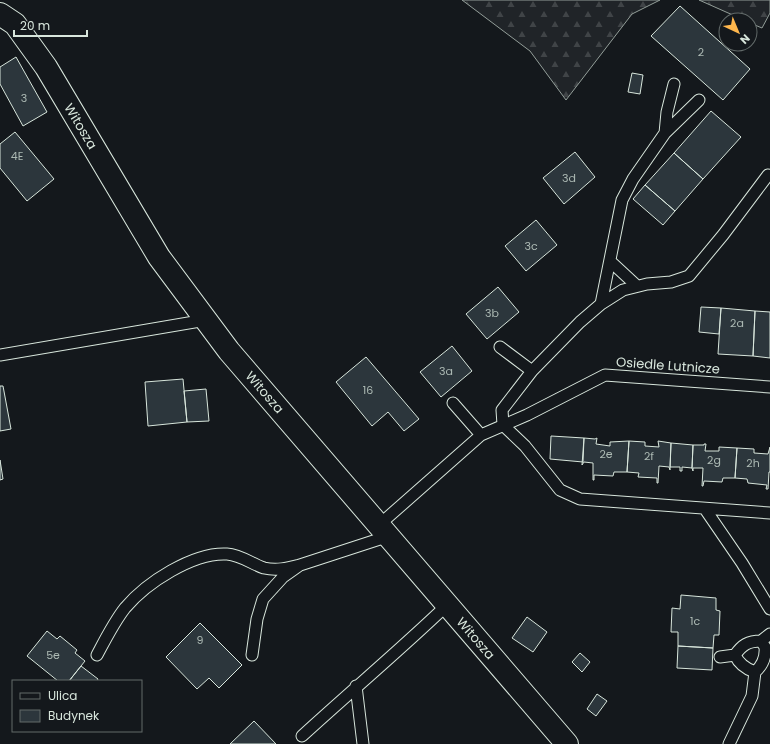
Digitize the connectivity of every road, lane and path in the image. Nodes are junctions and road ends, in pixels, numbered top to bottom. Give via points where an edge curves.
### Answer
1 (0, 14) edge
2 (674, 84) dead end
3 (699, 100) dead end
4 (665, 133) junction
5 (768, 175) dead end
6 (610, 261) junction
7 (637, 286) junction
8 (601, 304) junction
9 (206, 320) junction
10 (500, 347) dead end
11 (0, 355) edge
12 (532, 371) junction
13 (770, 387) edge
14 (453, 403) dead end
15 (503, 425) junction
16 (481, 435) junction
17 (705, 509) junction
18 (770, 513) edge
19 (384, 530) junction
20 (300, 565) junction
21 (447, 605) junction
22 (770, 609) edge
23 (770, 634) edge
24 (761, 641) junction
25 (97, 655) dead end
26 (252, 655) dead end
27 (735, 656) junction
28 (720, 657) dead end
29 (754, 672) junction
30 (356, 686) junction
31 (302, 736) dead end
32 (363, 744) edge
33 (567, 744) edge
34 (729, 744) edge

1 - 9 street, Witosza via 15,24 46,67 159,257
2 - 4 lane
3 - 4 lane
4 - 6 lane via 633,179 622,200
5 - 7 lane via 689,276 671,282
6 - 7 lane
6 - 8 lane
7 - 8 lane via 623,290
8 - 12 lane
9 - 11 lane
9 - 19 street, Witosza via 229,351
10 - 12 lane
12 - 15 lane via 502,410
13 - 15 lane, Osiedle Lutnicze via 605,375
14 - 16 lane
15 - 16 lane, Osiedle Lutnicze
15 - 17 lane via 525,446 560,490 580,498
16 - 19 lane, Osiedle Lutnicze
17 - 18 lane
17 - 22 lane
19 - 20 lane
19 - 21 street, Witosza
20 - 25 lane via 278,570 264,568 248,559 228,554 190,561 139,594 124,609
20 - 26 lane via 283,576 263,599 257,619
21 - 30 lane via 401,649
21 - 33 street, Witosza
23 - 24 lane
24 - 27 lane via 740,647
24 - 29 lane via 766,653 761,667
27 - 28 lane
27 - 29 lane
29 - 34 lane via 752,696
30 - 31 lane
30 - 32 lane

